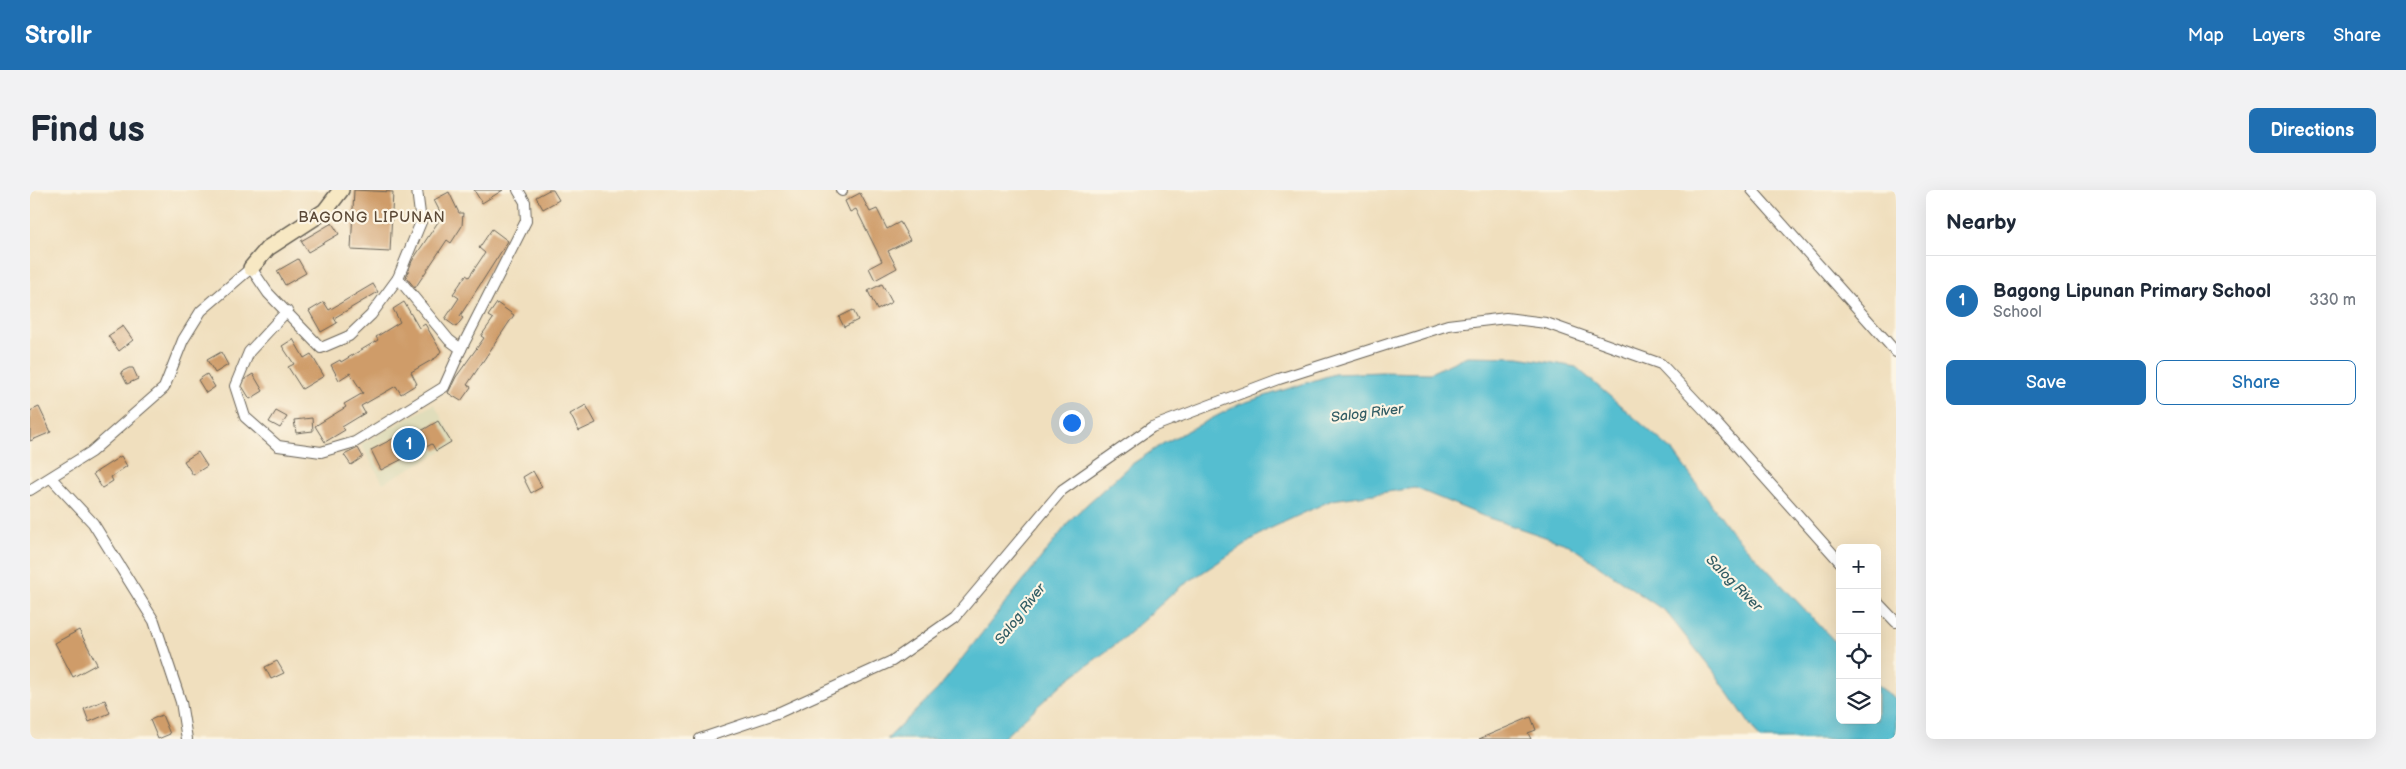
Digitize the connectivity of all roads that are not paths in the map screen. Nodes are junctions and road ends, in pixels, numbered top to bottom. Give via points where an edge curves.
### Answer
1 (341, 190) edge
2 (416, 190) edge
3 (518, 190) edge
4 (1752, 190) edge
5 (251, 268) junction
6 (398, 278) junction
7 (287, 311) junction
8 (461, 349) junction
9 (1896, 352) edge
10 (51, 478) junction
11 (30, 490) edge
12 (1836, 558) edge
13 (1881, 606) edge
14 (1896, 622) edge
15 (187, 739) edge
16 (700, 739) edge

1 - 5 street via 325,211 268,248
2 - 6 street via 421,222
3 - 8 street via 525,202 526,221
4 - 9 street
5 - 7 street via 268,293
5 - 10 street via 201,311 183,340 164,388 91,452
6 - 7 street via 371,315 349,336 321,348
6 - 8 street via 449,340
7 - 8 street via 249,352 235,386 245,418 278,446 321,452 355,442 444,387
10 - 11 street
10 - 15 street via 93,523 154,621 181,702
12 - 16 street via 1661,364 1546,323 1506,318 1448,325 1279,379 1152,427 1062,490 955,617 892,661 780,712
13 - 14 street

